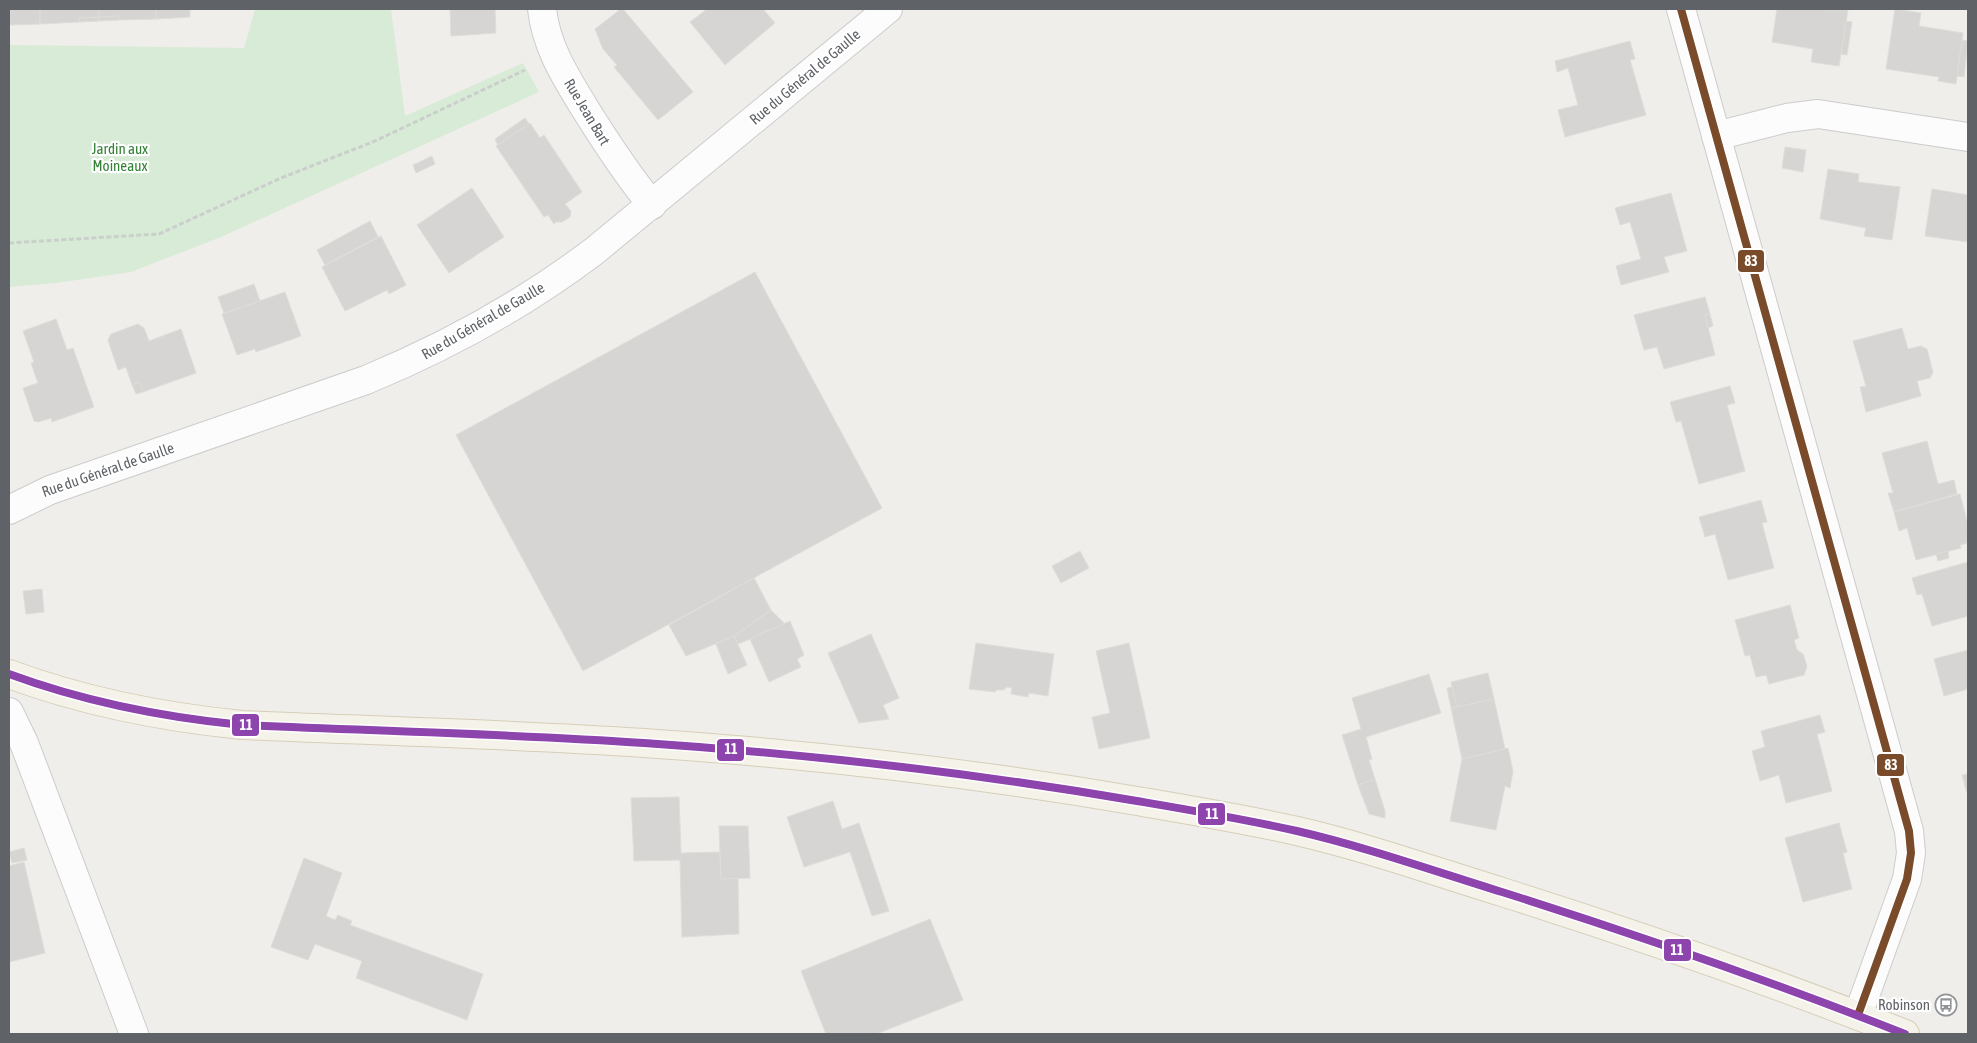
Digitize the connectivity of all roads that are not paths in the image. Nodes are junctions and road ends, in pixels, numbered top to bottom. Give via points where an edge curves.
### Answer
1 (542, 9) edge
2 (888, 9) edge
3 (1681, 9) edge
4 (1716, 136) junction
5 (1968, 137) edge
6 (652, 205) junction
7 (9, 510) edge
8 (9, 674) edge
9 (9, 712) edge
10 (1858, 1016) junction
11 (134, 1034) edge
12 (1905, 1034) edge

1 - 6 street, Rue Jean Bart via 554,56 610,151
2 - 6 street, Rue du Général de Gaulle
3 - 4 street
4 - 5 street via 1787,118 1818,114
4 - 10 street via 1909,831 1910,853 1904,890
6 - 7 street, Rue du Général de Gaulle via 550,283 410,362 50,490
8 - 10 main road via 94,700 192,720 242,725 593,740 845,760 1003,780 1240,819 1357,847 1599,923
9 - 11 street via 24,743
10 - 12 main road

